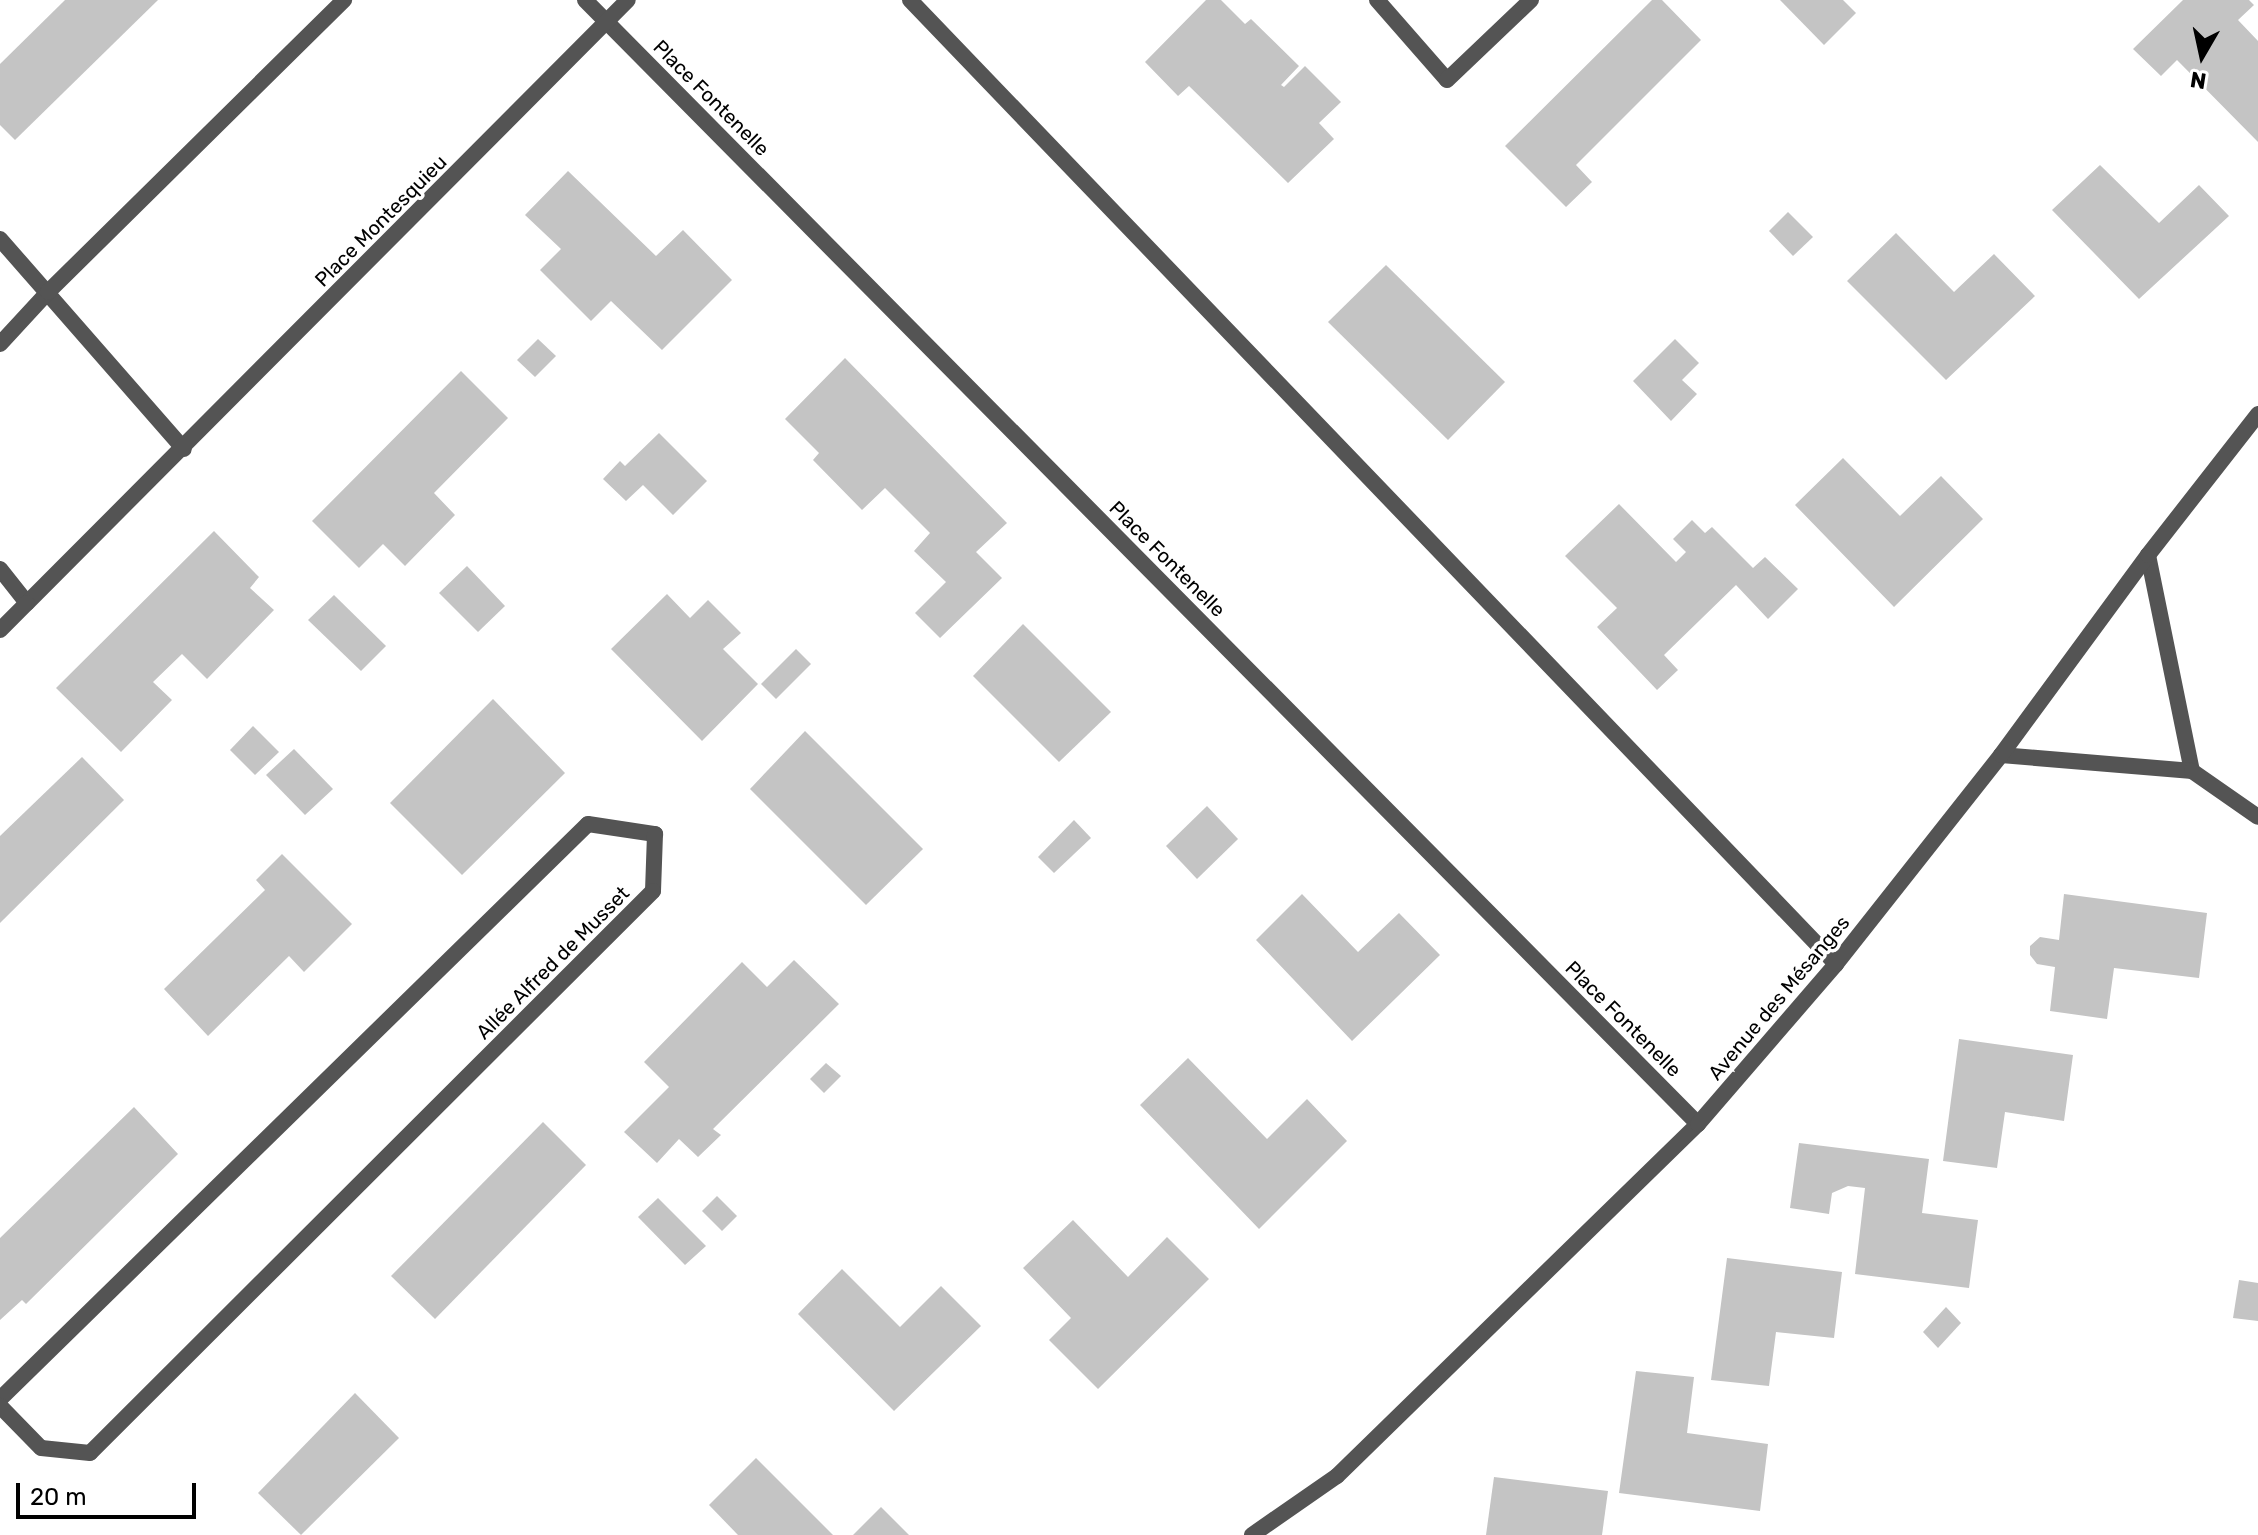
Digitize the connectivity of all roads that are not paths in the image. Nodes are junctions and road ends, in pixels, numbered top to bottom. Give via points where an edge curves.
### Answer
1 (344, 0) edge
2 (585, 0) edge
3 (628, 0) edge
4 (910, 0) edge
5 (1377, 0) edge
6 (1531, 0) edge
7 (606, 22) junction
8 (0, 239) edge
9 (48, 292) junction
10 (0, 344) edge
11 (2258, 414) edge
12 (184, 449) junction
13 (2148, 555) junction
14 (0, 569) edge
15 (27, 603) junction
16 (0, 630) edge
17 (2001, 755) junction
18 (2192, 771) junction
19 (2258, 817) edge
20 (1836, 964) junction
21 (1698, 1124) junction
22 (0, 1399) edge
23 (0, 1406) edge
24 (1252, 1535) edge

1 - 9 street
2 - 7 street
3 - 7 street, Place Montesquieu
4 - 20 street
5 - 6 street via 1447,80
7 - 12 street, Place Montesquieu
7 - 21 street, Place Fontenelle
8 - 9 street
9 - 10 street
9 - 12 street
11 - 13 street, Avenue des Mésanges
12 - 15 street, Place Montesquieu
13 - 17 street, Avenue des Mésanges
13 - 18 street
14 - 15 street
15 - 16 street, Place Montesquieu
17 - 18 street
17 - 20 street, Avenue des Mésanges
18 - 19 street
20 - 21 street, Avenue des Mésanges
21 - 24 street, Avenue des Mésanges via 1337,1476
22 - 23 street, Allée Alfred de Musset via 588,824 655,834 653,891 90,1453 41,1448

